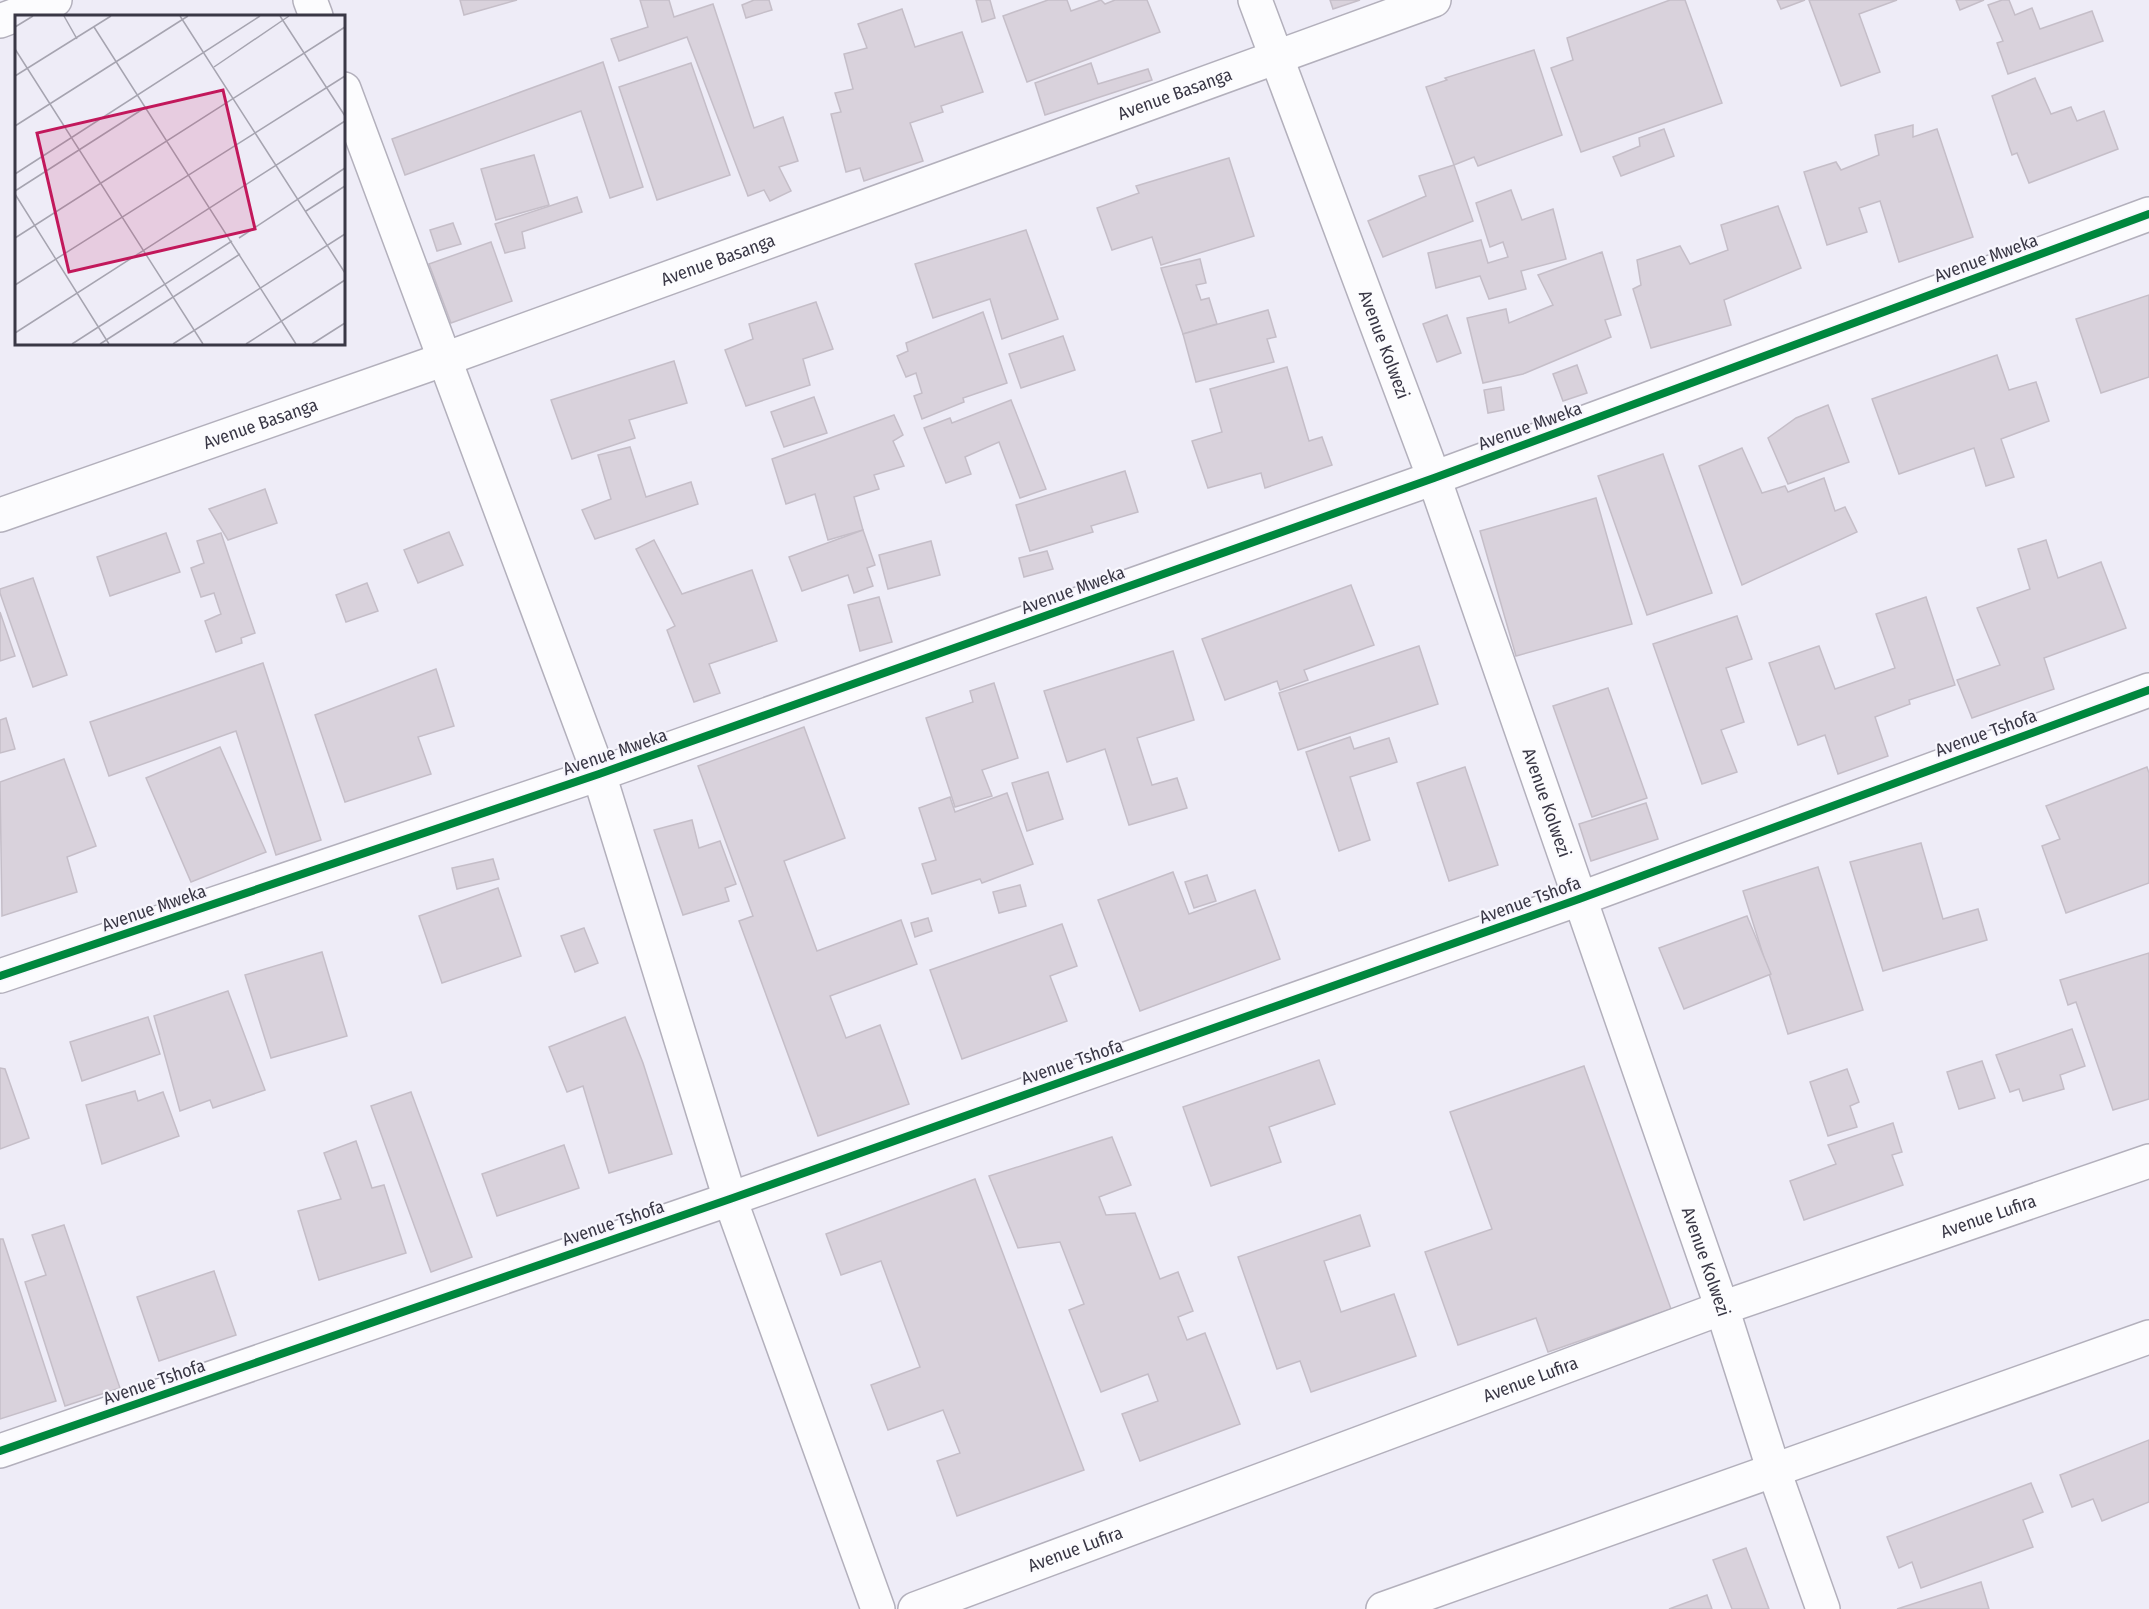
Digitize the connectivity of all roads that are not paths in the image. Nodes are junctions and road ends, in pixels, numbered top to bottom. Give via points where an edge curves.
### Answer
1 (55, 0) edge
2 (310, 0) edge
3 (1255, 0) edge
4 (1434, 0) edge
5 (15, 15) edge
6 (16, 15) edge
7 (316, 15) edge
8 (0, 21) edge
9 (1276, 60) junction
10 (345, 92) edge
11 (2149, 214) edge
12 (445, 359) junction
13 (1434, 478) junction
14 (0, 515) edge
15 (2149, 690) edge
16 (599, 774) junction
17 (1580, 898) junction
18 (0, 976) edge
19 (2149, 1161) edge
20 (730, 1199) junction
21 (1722, 1308) junction
22 (2149, 1337) edge
23 (0, 1451) edge
24 (1773, 1468) junction
25 (878, 1609) edge
26 (915, 1609) edge
27 (1383, 1609) edge
28 (1823, 1609) edge

1 - 6 street
2 - 7 street
3 - 9 street, Avenue Kolwezi
4 - 9 street, Avenue Basanga
5 - 8 street
9 - 12 street, Avenue Basanga
9 - 13 street, Avenue Kolwezi
10 - 12 street
11 - 13 street, Avenue Mweka
12 - 14 street, Avenue Basanga
12 - 16 street
13 - 16 street, Avenue Mweka
13 - 17 street, Avenue Kolwezi
15 - 17 street, Avenue Tshofa
16 - 18 street, Avenue Mweka
16 - 20 street
17 - 20 street, Avenue Tshofa
17 - 21 street, Avenue Kolwezi
19 - 21 street, Avenue Lufira
20 - 23 street, Avenue Tshofa
20 - 25 street
21 - 24 street, Avenue Kolwezi
21 - 26 street, Avenue Lufira
22 - 24 street
24 - 27 street
24 - 28 street, Avenue Kolwezi

